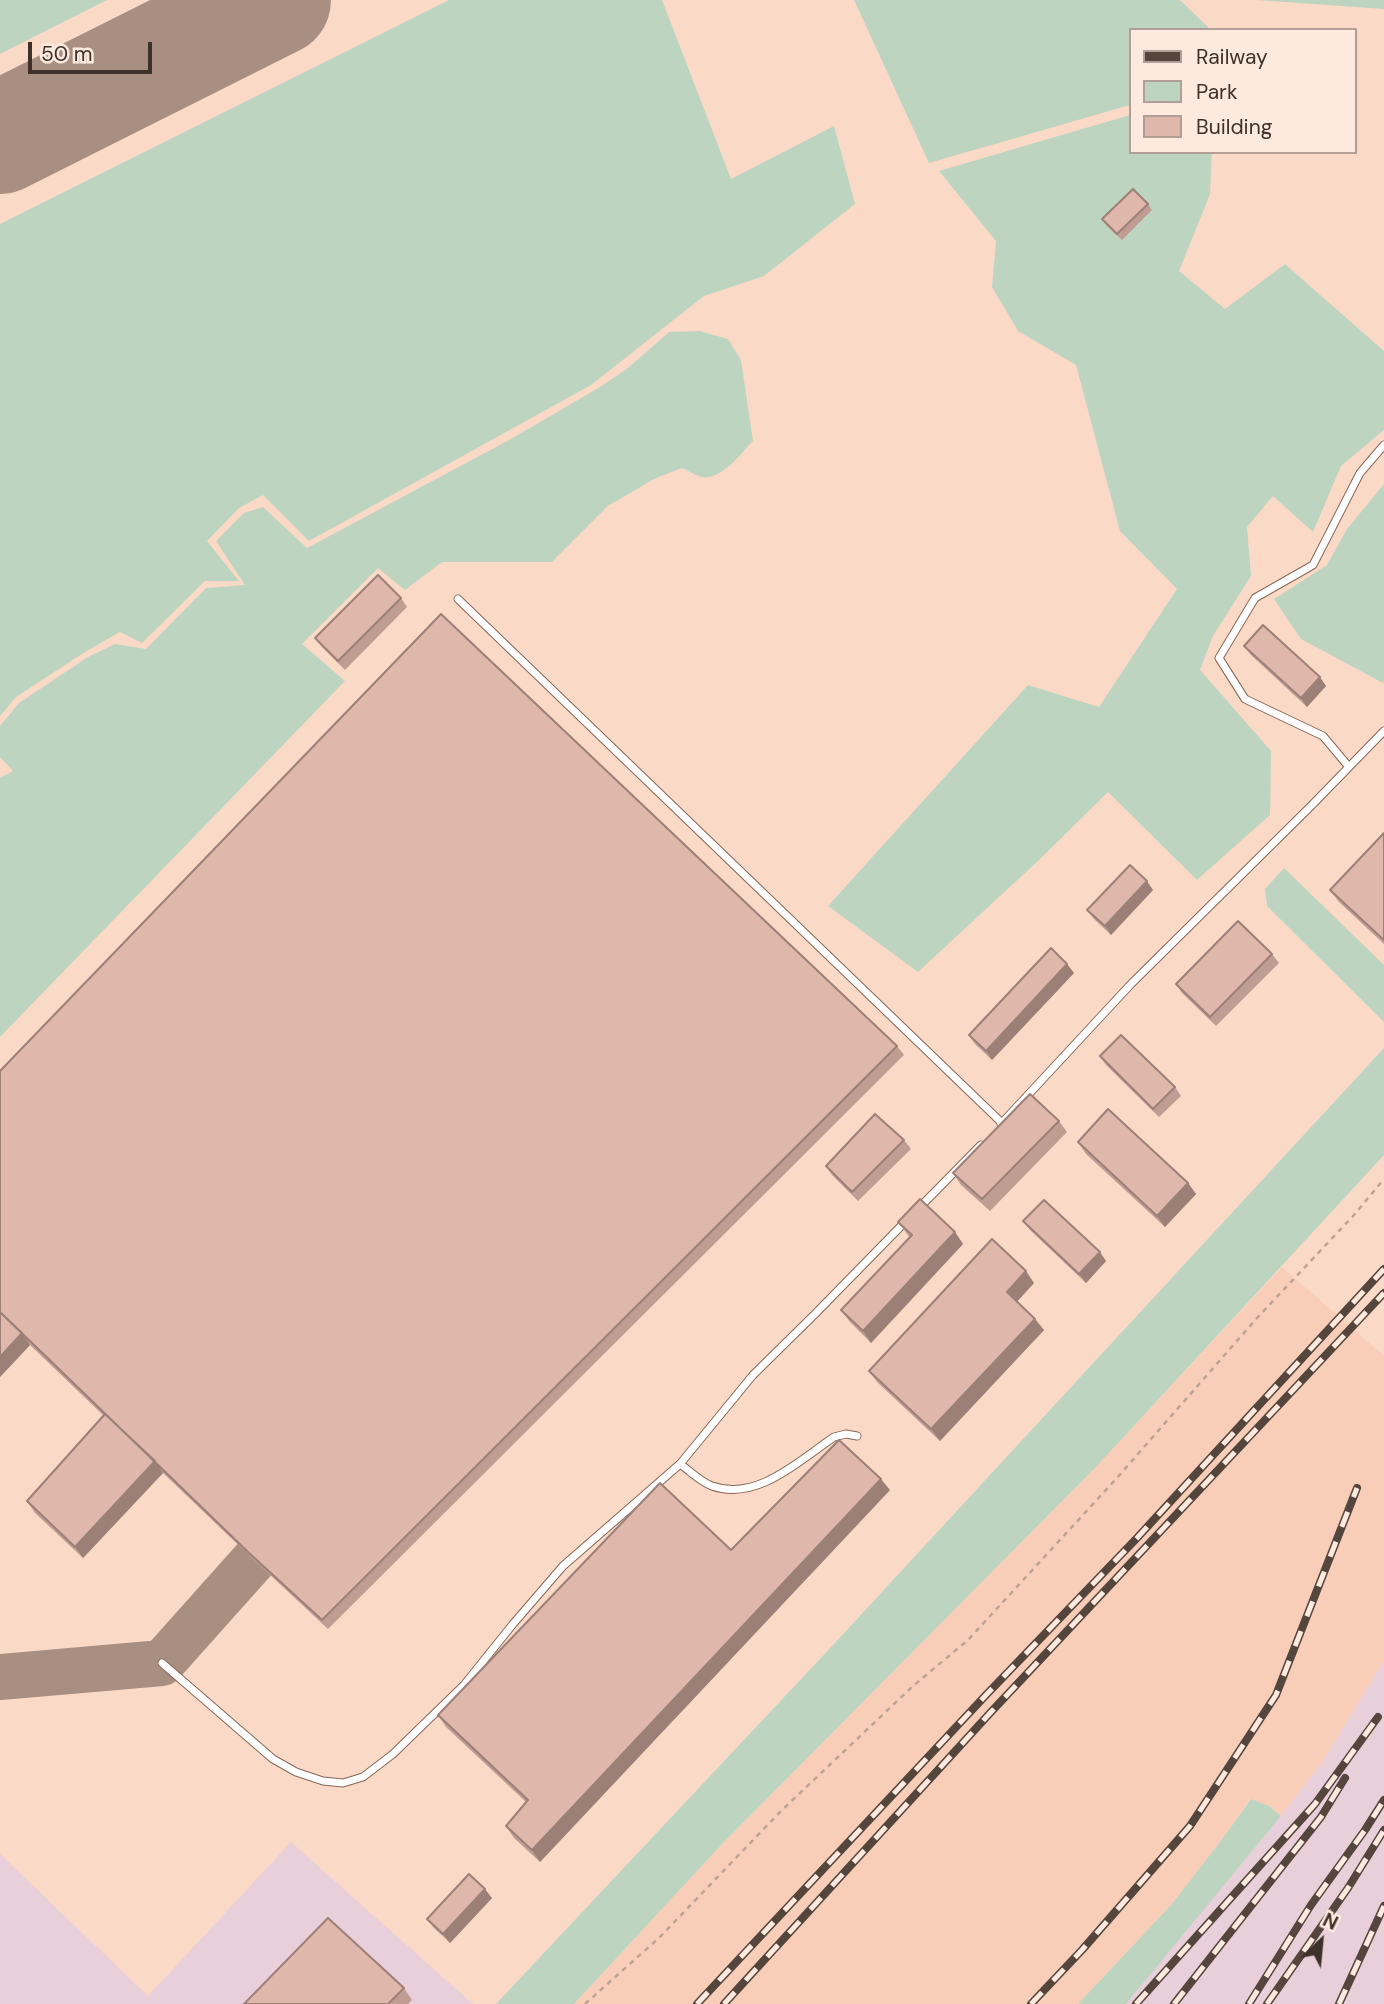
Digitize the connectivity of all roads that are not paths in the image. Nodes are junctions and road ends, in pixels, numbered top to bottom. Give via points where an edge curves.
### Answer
1 (1384, 445) edge
2 (458, 599) dead end
3 (1384, 731) edge
4 (1349, 767) junction
5 (1002, 1123) junction
6 (993, 1133) edge
7 (983, 1142) edge
8 (857, 1436) dead end
9 (680, 1464) junction
10 (162, 1662) dead end

1 - 4 lane via 1360,473 1313,565 1255,598 1219,658 1245,699 1323,736
2 - 5 lane
3 - 4 lane
4 - 5 lane via 1131,984
5 - 6 lane
7 - 9 lane via 753,1375
8 - 9 lane via 834,1437 757,1486 712,1486
9 - 10 lane via 563,1566 464,1685 363,1777 343,1783 323,1781 273,1759

